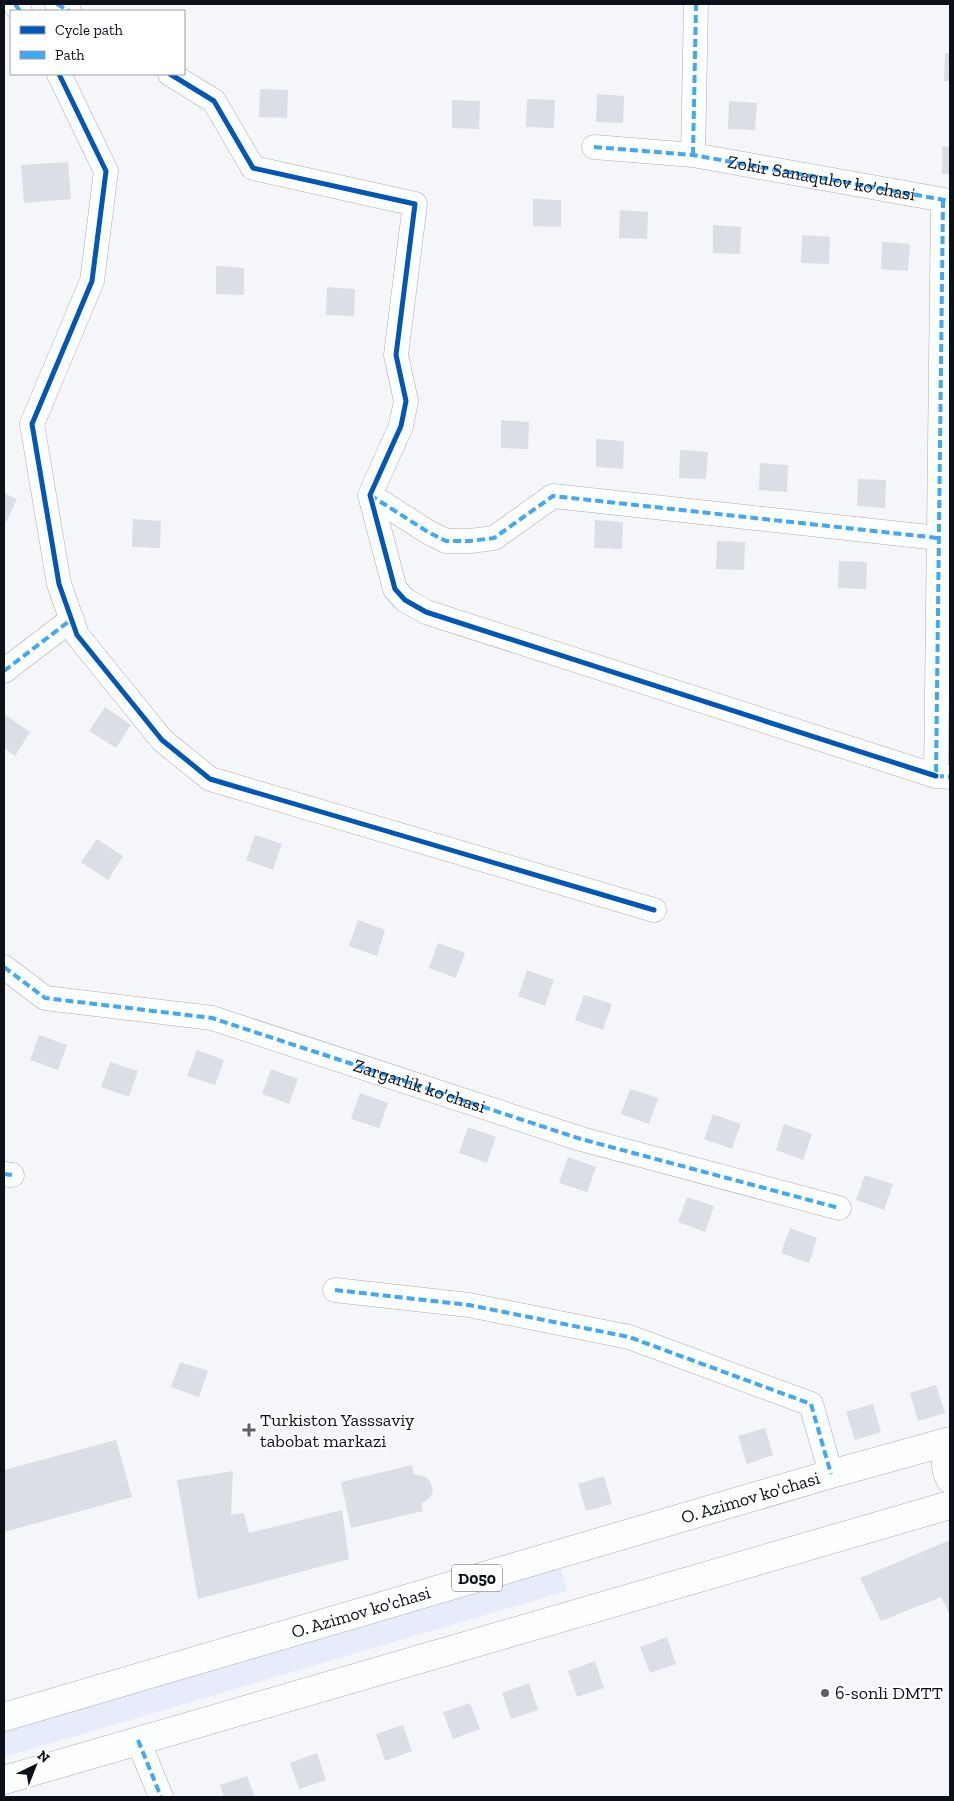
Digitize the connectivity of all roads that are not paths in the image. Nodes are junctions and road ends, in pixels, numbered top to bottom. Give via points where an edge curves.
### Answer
1 (696, 4) edge
2 (58, 75) edge
3 (172, 75) edge
4 (594, 148) dead end
5 (693, 155) junction
6 (947, 201) edge
7 (370, 495) junction
8 (938, 538) junction
9 (72, 619) junction
10 (4, 671) edge
11 (943, 777) edge
12 (654, 910) dead end
13 (4, 967) edge
14 (840, 1208) dead end
15 (335, 1290) dead end
16 (950, 1441) edge
17 (950, 1453) edge
18 (831, 1474) junction
19 (950, 1479) edge
20 (950, 1505) edge
21 (4, 1717) edge
22 (138, 1740) junction
23 (4, 1780) edge
24 (161, 1797) edge

1 - 5 street
2 - 9 street via 106,171 92,281 32,424 59,584
3 - 7 street via 214,100 253,168 415,204 396,355 406,401 401,426
4 - 5 street, Zokir Sanaqulov ko'chasi
5 - 6 street, Zokir Sanaqulov ko'chasi
6 - 8 street
7 - 8 street via 446,541 494,538 553,496
7 - 11 street via 395,589 405,600 426,612
8 - 11 street
9 - 10 street
9 - 12 street via 77,635 162,740 210,779
13 - 14 street, Zargarlik ko'chasi via 45,998 212,1018 581,1138
15 - 18 street via 469,1305 629,1336 811,1404
16 - 18 main road, O. Azimov ko'chasi / D050
17 - 19 main road via 946,1470
18 - 21 main road, O. Azimov ko'chasi / D050
20 - 22 main road
22 - 23 main road
22 - 24 street

